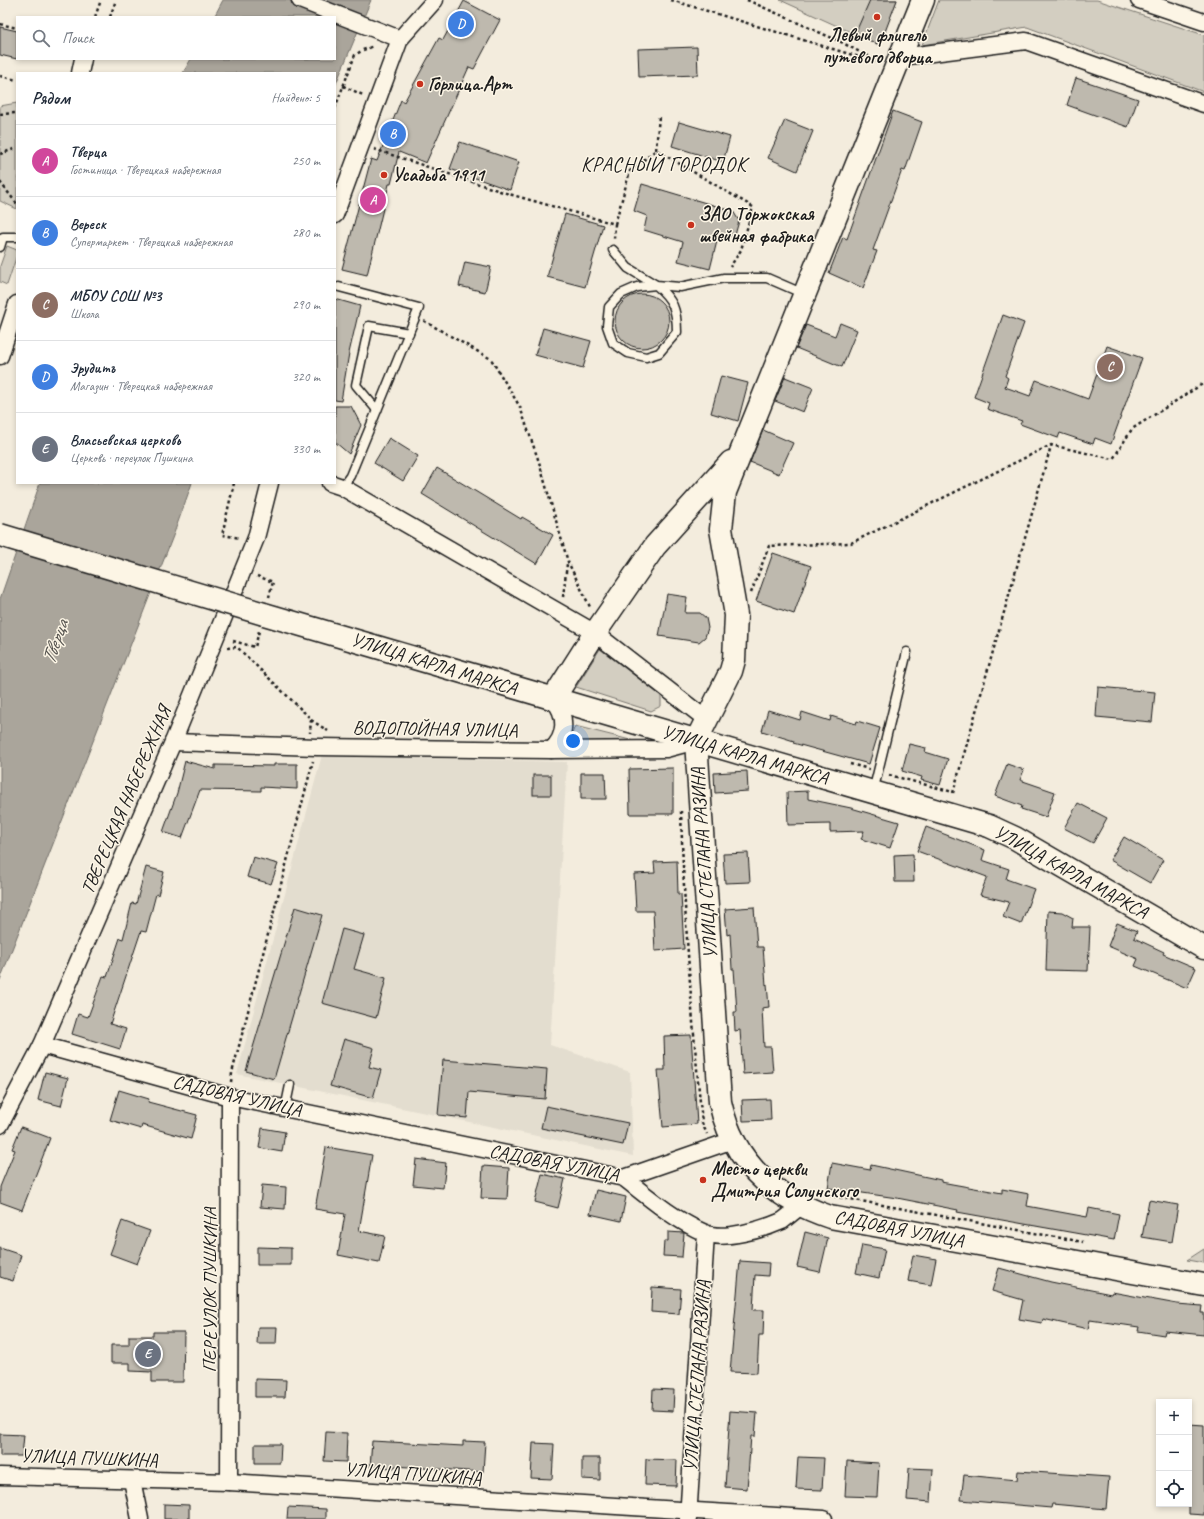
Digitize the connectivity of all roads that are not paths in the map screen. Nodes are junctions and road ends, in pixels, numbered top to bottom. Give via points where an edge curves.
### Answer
1 (300, 0) edge
2 (435, 0) edge
3 (923, 0) edge
4 (1139, 0) edge
5 (1204, 22) edge
6 (390, 39) junction
7 (901, 57) junction
8 (83, 60) edge
9 (80, 72) edge
10 (1204, 104) edge
11 (336, 212) edge
12 (16, 237) edge
13 (0, 247) edge
14 (613, 250) road end
15 (338, 286) dead end
16 (656, 286) junction
17 (804, 294) junction
18 (16, 307) edge
19 (409, 333) junction
20 (0, 354) edge
21 (377, 410) junction
22 (740, 453) junction
23 (270, 484) edge
24 (336, 485) edge
25 (0, 535) edge
26 (595, 633) junction
27 (907, 652) dead end
28 (553, 699) junction
29 (707, 720) junction
30 (696, 741) junction
31 (173, 742) junction
32 (551, 750) junction
33 (873, 792) junction
34 (1204, 948) edge
35 (42, 1045) junction
36 (290, 1085) dead end
37 (230, 1097) junction
38 (285, 1109) junction
39 (0, 1125) edge
40 (733, 1140) junction
41 (624, 1178) junction
42 (801, 1206) junction
43 (706, 1234) junction
44 (1204, 1285) edge
45 (0, 1476) edge
46 (132, 1480) junction
47 (229, 1482) junction
48 (689, 1515) edge
49 (140, 1519) edge
50 (824, 1519) edge

1 - 6 street
2 - 6 street
3 - 7 main road, УЛИЦА СТЕПАНА РАЗИНА
4 - 5 street
6 - 11 street via 360,145
7 - 10 street via 1026,41
7 - 17 main road, УЛИЦА СТЕПАНА РАЗИНА
8 - 9 street
12 - 13 lane via 3,237
14 - 16 lane via 628,268
15 - 19 lane via 419,308
16 - 16 lane via 637,287 621,294 609,307 607,326 613,343 628,353 646,357 659,352 677,332 677,318 673,305 668,295
16 - 17 lane via 680,287 724,278 767,278
17 - 22 main road, УЛИЦА СТЕПАНА РАЗИНА
18 - 20 street
19 - 21 lane
19 - 21 lane via 369,326 356,385
21 - 24 lane via 350,476
22 - 26 main road, УЛИЦА СТЕПАНА РАЗИНА via 655,546
22 - 29 main road, УЛИЦА СТЕПАНА РАЗИНА via 725,492 722,522 736,615 734,660
23 - 31 street, ТВЕРЕЦКАЯ НАБЕРЕЖНАЯ via 256,538
24 - 26 street, УЛИЦА КАРЛА МАРКСА
25 - 28 main road, УЛИЦА КАРЛА МАРКСА, bridge via 264,616
26 - 28 main road, УЛИЦА СТЕПАНА РАЗИНА
26 - 29 street, УЛИЦА КАРЛА МАРКСА
27 - 33 lane
28 - 30 main road, УЛИЦА КАРЛА МАРКСА
28 - 32 street via 560,708 564,725 562,736
29 - 30 main road, УЛИЦА СТЕПАНА РАЗИНА
30 - 32 street, ВОДОПОЙНАЯ УЛИЦА via 666,749
30 - 33 main road, УЛИЦА КАРЛА МАРКСА
30 - 40 main road, УЛИЦА СТЕПАНА РАЗИНА via 718,1088 723,1115
31 - 32 street, ВОДОПОЙНАЯ УЛИЦА via 313,747
31 - 35 street, ТВЕРЕЦКАЯ НАБЕРЕЖНАЯ
33 - 34 main road, УЛИЦА КАРЛА МАРКСА via 980,823 1002,832
35 - 37 street, САДОВАЯ УЛИЦА
35 - 39 street, ТВЕРЕЦКАЯ НАБЕРЕЖНАЯ
36 - 38 lane
37 - 38 street, САДОВАЯ УЛИЦА
37 - 47 street, ПЕРЕУЛОК ПУШКИНА
38 - 41 street, САДОВАЯ УЛИЦА
40 - 41 street, САДОВАЯ УЛИЦА
40 - 42 main road, САДОВАЯ УЛИЦА via 757,1173
41 - 43 street via 664,1209
42 - 43 street via 782,1220 762,1228 736,1235
42 - 44 main road, САДОВАЯ УЛИЦА via 830,1217
43 - 48 street, УЛИЦА СТЕПАНА РАЗИНА
45 - 46 street, УЛИЦА ПУШКИНА
46 - 47 street, УЛИЦА ПУШКИНА
46 - 49 street
47 - 48 street, УЛИЦА ПУШКИНА
48 - 50 street, УЛИЦА ПУШКИНА

